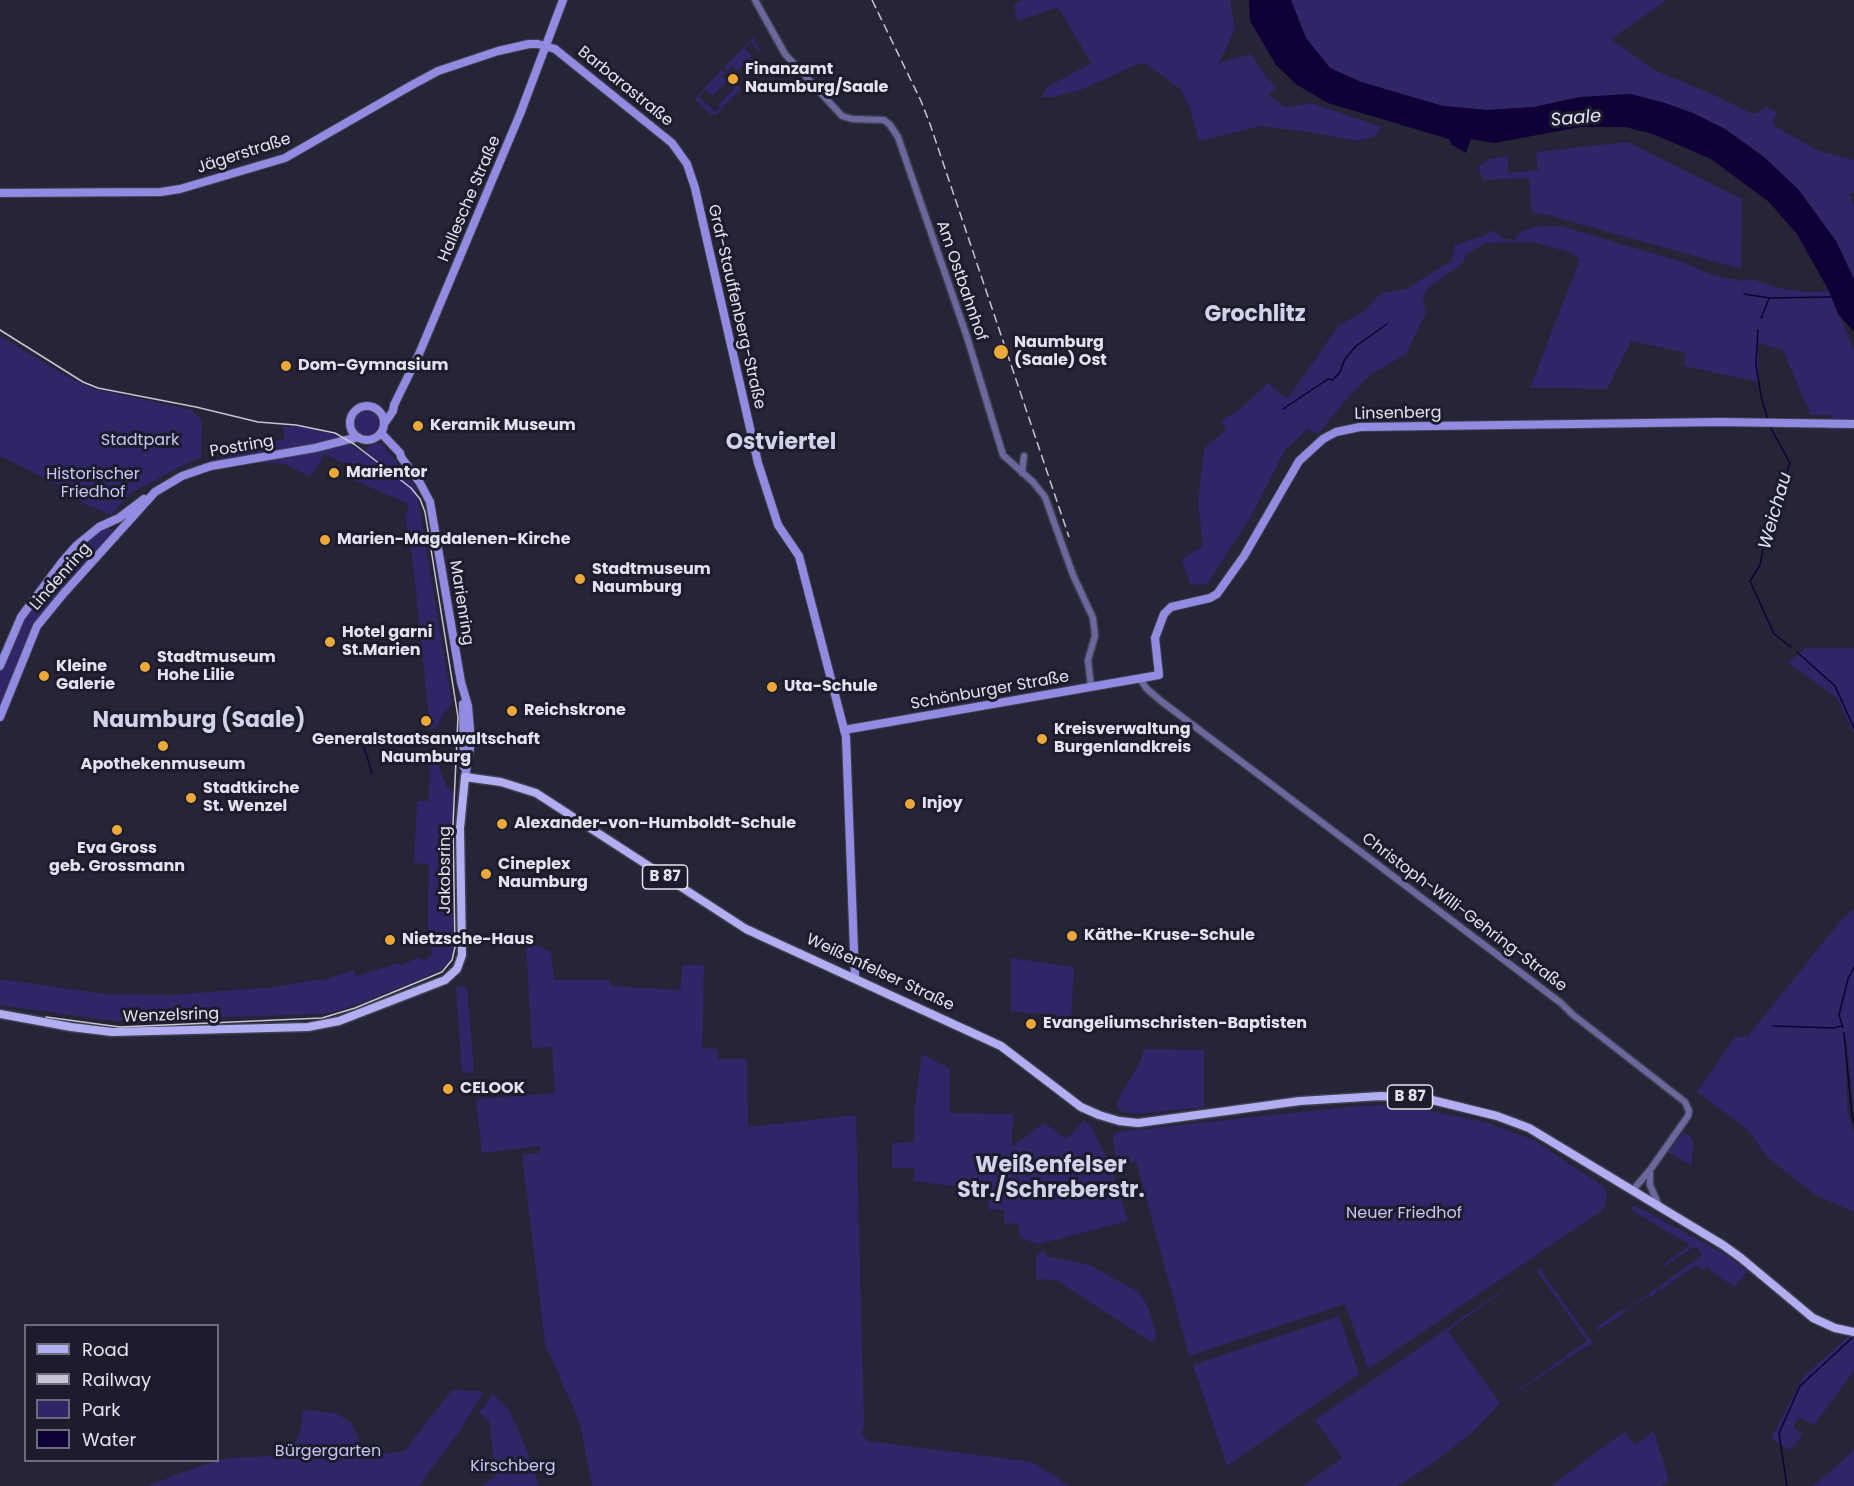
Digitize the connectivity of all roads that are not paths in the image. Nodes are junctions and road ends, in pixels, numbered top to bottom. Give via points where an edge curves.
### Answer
1 (563, 0) edge
2 (755, 0) edge
3 (545, 45) junction
4 (683, 157) joint
5 (0, 193) edge
6 (394, 405) junction
7 (378, 410) junction
8 (384, 424) junction
9 (1854, 424) edge
10 (351, 429) junction
11 (381, 433) junction
12 (358, 437) junction
13 (341, 442) junction
14 (1024, 456) dead end
15 (1022, 473) junction
16 (153, 494) joint
17 (130, 514) junction
18 (116, 519) junction
19 (123, 527) junction
20 (0, 666) edge
21 (1140, 679) junction
22 (1091, 687) junction
23 (0, 717) edge
24 (844, 730) junction
25 (465, 777) junction
26 (855, 978) junction
27 (0, 1014) edge
28 (333, 1023) joint
29 (1650, 1170) junction
30 (1632, 1191) junction
31 (1661, 1209) junction
32 (1854, 1332) edge

1 - 3 main road, Hallesche Straße
2 - 15 street, Am Ostbahnhof via 785,54 842,116 878,118 891,125 898,137 1003,455
3 - 4 main road, Barbarastraße via 611,92 672,143
3 - 5 main road, Jägerstraße via 515,46 450,66 288,157 177,190
3 - 6 main road, Hallesche Straße via 520,114
4 - 24 main road, Graf-Stauffenberg-Straße via 702,214 758,463 782,531 799,556
6 - 7 main road
6 - 8 main road, Hallesche Straße
7 - 8 main road
7 - 10 main road via 369,406 357,409 351,417
8 - 11 main road
9 - 21 main road, Linsenberg via 1360,427 1336,432 1299,461 1244,556 1217,594 1165,611 1156,635 1159,675
10 - 12 main road
10 - 13 main road
11 - 12 main road via 371,440
11 - 25 main road, Marienring via 396,447 430,502 467,700 470,748
12 - 13 main road, Postring
13 - 16 main road, Postring via 211,466 182,476
14 - 15 street
15 - 22 street via 1045,497 1093,618 1095,636 1088,660
16 - 17 main road, Lindenring
17 - 18 main road, Lindenring
17 - 19 main road, Lindenring
18 - 19 main road via 122,521
18 - 20 main road, Lindenring via 99,527 62,562 21,617
19 - 23 main road, Lindenring via 37,626
21 - 22 main road, Schönburger Straße
21 - 29 street, Christoph-Willi-Gehring-Straße via 1161,701 1683,1099 1688,1116
22 - 24 main road, Schönburger Straße
24 - 26 main road, Graf-Stauffenberg-Straße
25 - 26 main road, Weißenfelser Straße / B 87 via 501,782 536,794 742,926
25 - 28 main road, Jakobsring via 460,828 462,955 457,969 441,981
26 - 30 main road, Weißenfelser Straße / B 87 via 1001,1046 1081,1107 1109,1119 1138,1123 1300,1101 1408,1096 1456,1105 1529,1128
27 - 28 main road, Wenzelsring via 120,1033 301,1028
29 - 30 street, Christoph-Willi-Gehring-Straße
29 - 31 street via 1650,1185
30 - 31 main road, B 87
31 - 32 main road, B 87 via 1741,1258 1813,1318

